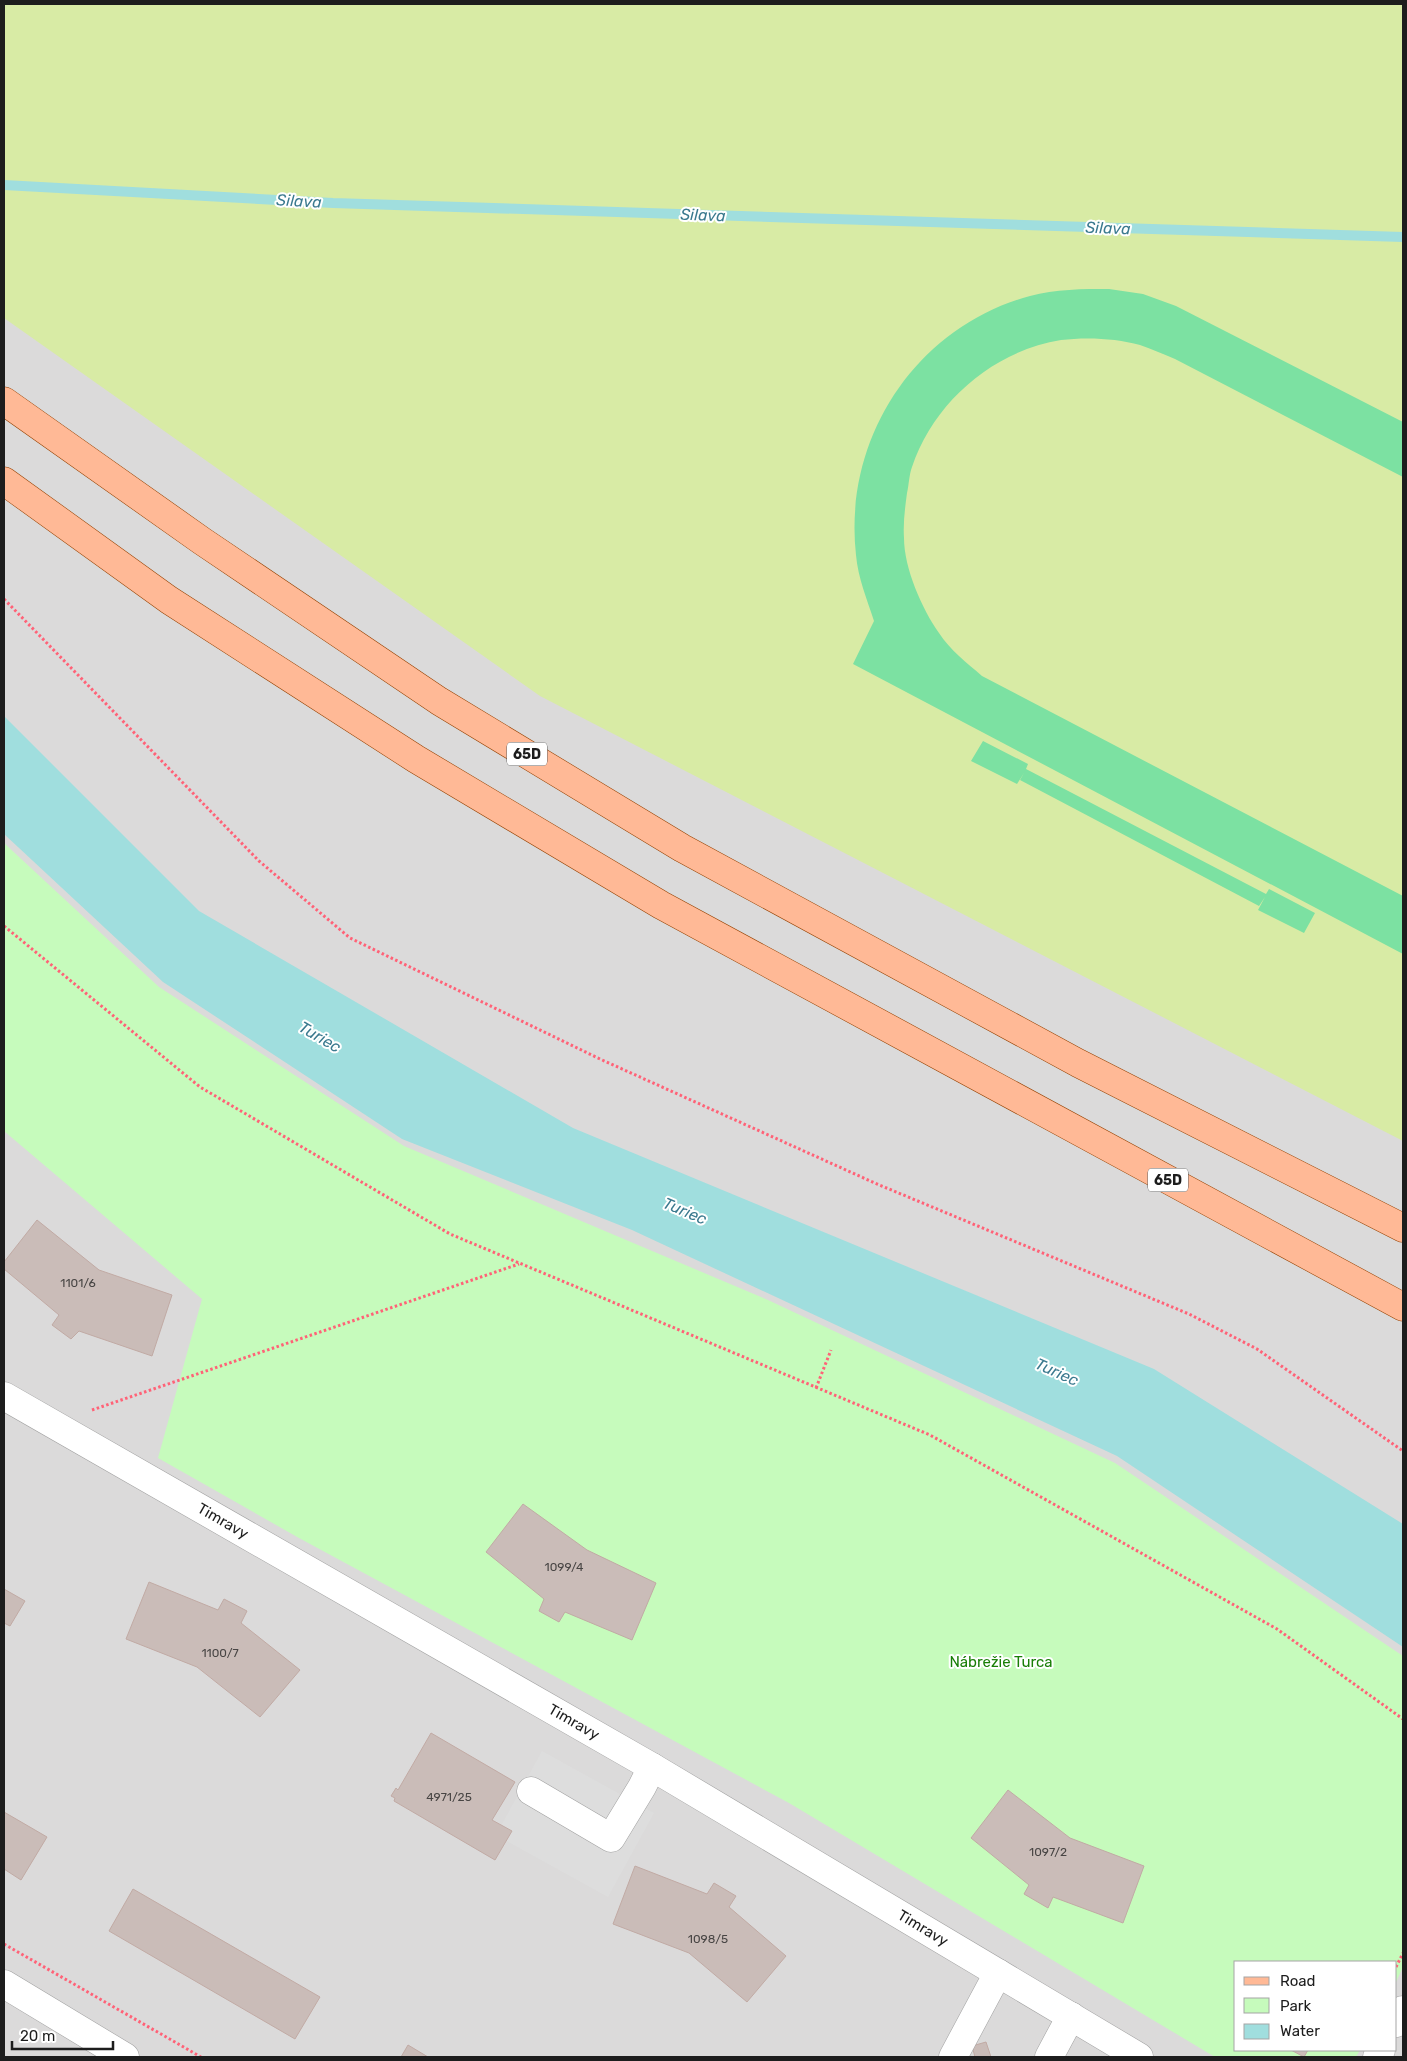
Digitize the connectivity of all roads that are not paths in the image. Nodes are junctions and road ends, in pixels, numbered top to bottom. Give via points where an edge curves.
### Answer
1 (4, 401) edge
2 (4, 481) edge
3 (1403, 1228) edge
4 (1403, 1306) edge
5 (4, 1396) edge
6 (652, 1767) junction
7 (531, 1791) dead end
8 (998, 1973) junction
9 (4, 1984) edge
10 (1403, 2010) edge
11 (1071, 2016) junction
12 (1397, 2021) edge
13 (125, 2057) edge
14 (953, 2057) edge
15 (1049, 2057) edge
16 (1139, 2057) edge

1 - 3 main road, 65D via 202,541 439,701 682,848 1078,1063
2 - 4 main road, 65D via 169,600 425,764 661,905
5 - 6 street, Timravy
6 - 7 street via 611,1838
6 - 8 street, Timravy
8 - 11 street, Timravy
8 - 14 street
9 - 13 street
10 - 12 street
11 - 15 street
11 - 16 street, Timravy

